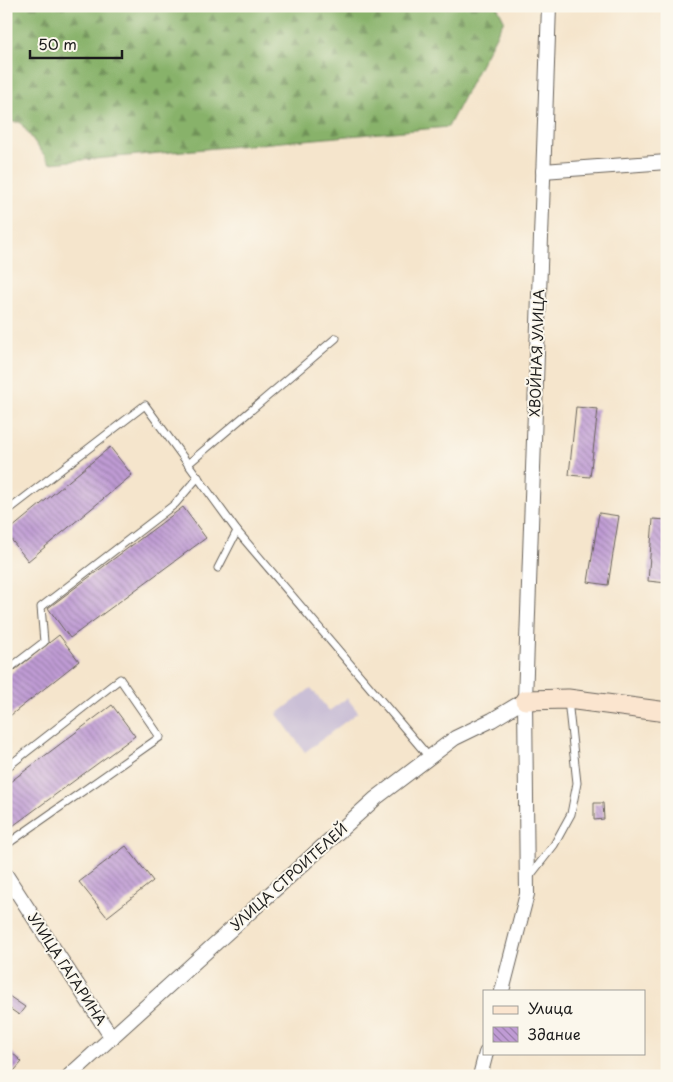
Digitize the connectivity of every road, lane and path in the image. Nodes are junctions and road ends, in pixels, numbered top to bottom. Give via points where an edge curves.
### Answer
1 (549, 6) edge
2 (667, 162) edge
3 (543, 171) junction
4 (336, 338) dead end
5 (188, 464) junction
6 (198, 477) junction
7 (6, 512) edge
8 (237, 531) junction
9 (218, 568) dead end
10 (6, 670) edge
11 (568, 699) junction
12 (525, 700) junction
13 (667, 712) edge
14 (429, 757) junction
15 (6, 768) edge
16 (6, 845) edge
17 (6, 875) edge
18 (527, 880) junction
19 (502, 990) edge
20 (112, 1038) junction
21 (486, 1054) edge
22 (69, 1076) edge
23 (480, 1076) edge

1 - 3 street, ХВОЙНАЯ УЛИЦА
2 - 3 street
3 - 12 street, ХВОЙНАЯ УЛИЦА
4 - 5 lane
5 - 6 lane
5 - 7 lane via 145,405
6 - 8 lane
6 - 10 lane via 175,504 41,607 44,642
8 - 9 lane
8 - 14 lane
11 - 12 street
11 - 13 street
11 - 18 lane via 577,783 571,814 554,846
12 - 14 street, УЛИЦА СТРОИТЕЛЕЙ via 455,738
12 - 18 street, ХВОЙНАЯ УЛИЦА
14 - 20 street, УЛИЦА СТРОИТЕЛЕЙ via 376,798
15 - 16 lane via 120,679 160,737
17 - 20 street, УЛИЦА ГАГАРИНА
18 - 19 street, ХВОЙНАЯ УЛИЦА via 527,894
20 - 22 street, УЛИЦА СТРОИТЕЛЕЙ
21 - 23 street

